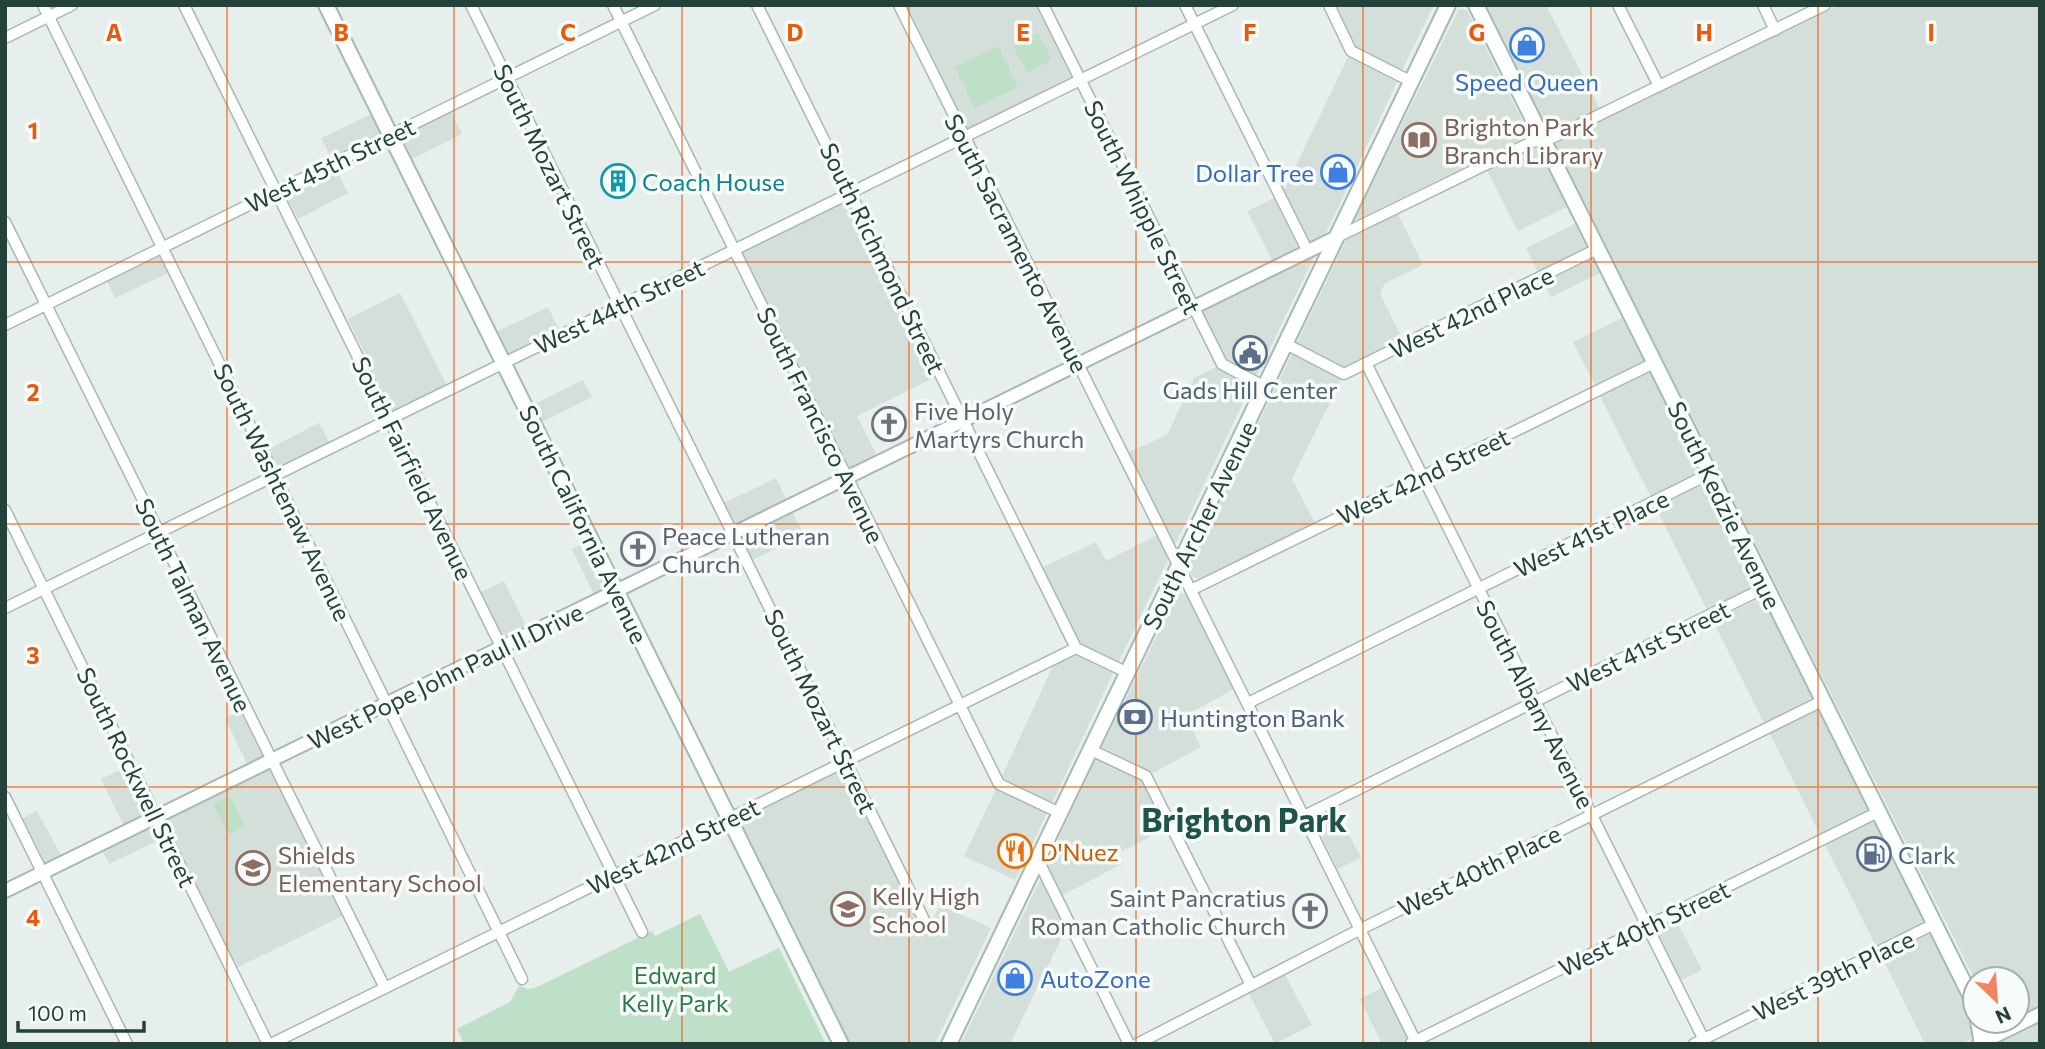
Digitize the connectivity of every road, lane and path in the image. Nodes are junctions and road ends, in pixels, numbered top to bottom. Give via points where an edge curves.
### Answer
1 (43, 5) edge
2 (72, 5) edge
3 (184, 5) edge
4 (326, 5) edge
5 (471, 5) edge
6 (613, 5) edge
7 (654, 5) edge
8 (757, 5) edge
9 (899, 5) edge
10 (1043, 5) edge
11 (1185, 5) edge
12 (1233, 5) edge
13 (1329, 5) edge
14 (1448, 5) edge
15 (1476, 5) edge
16 (1618, 5) edge
17 (1763, 5) edge
18 (1825, 5) edge
19 (48, 17) junction
20 (621, 22) junction
21 (1194, 24) junction
22 (1775, 30) junction
23 (5, 38) edge
24 (507, 78) junction
25 (1080, 80) junction
26 (1412, 82) junction
27 (1659, 86) junction
28 (391, 135) junction
29 (964, 137) junction
30 (1543, 140) junction
31 (276, 192) junction
32 (850, 193) junction
33 (5, 222) edge
34 (1337, 237) junction
35 (162, 248) junction
36 (1597, 249) junction
37 (734, 250) junction
38 (1308, 252) junction
39 (46, 305) junction
40 (620, 306) junction
41 (1194, 308) junction
42 (5, 325) edge
43 (1286, 345) junction
44 (504, 363) junction
45 (1366, 363) junction
46 (1654, 363) junction
47 (1078, 365) junction
48 (1265, 387) junction
49 (389, 420) junction
50 (963, 421) junction
51 (1709, 474) junction
52 (275, 475) junction
53 (1422, 476) junction
54 (847, 478) junction
55 (5, 510) edge
56 (158, 533) junction
57 (733, 534) junction
58 (1179, 564) junction
59 (1766, 587) junction
60 (44, 589) junction
61 (1478, 589) junction
62 (1191, 590) junction
63 (617, 591) junction
64 (5, 608) edge
65 (502, 648) junction
66 (1076, 648) junction
67 (1128, 673) junction
68 (1822, 701) junction
69 (1535, 702) junction
70 (1248, 703) junction
71 (387, 704) junction
72 (959, 706) junction
73 (1091, 750) junction
74 (271, 761) junction
75 (846, 761) junction
76 (5, 797) edge
77 (1878, 812) junction
78 (1060, 813) junction
79 (1591, 815) junction
80 (1304, 816) junction
81 (157, 817) junction
82 (729, 819) junction
83 (1038, 860) junction
84 (43, 873) junction
85 (614, 875) junction
86 (5, 891) edge
87 (1934, 924) junction
88 (1647, 926) junction
89 (928, 928) dead end
90 (1360, 929) junction
91 (499, 931) junction
92 (642, 932) dead end
93 (1961, 977) edge
94 (523, 979) dead end
95 (1251, 985) junction
96 (385, 988) junction
97 (2040, 1014) edge
98 (1701, 1042) edge
99 (1415, 1043) edge
100 (1981, 1043) edge
101 (127, 1044) edge
102 (269, 1044) edge
103 (841, 1044) edge
104 (949, 1044) edge
105 (1129, 1044) edge
106 (1137, 1044) edge

1 - 19 street, South Washtenaw Avenue
2 - 19 street
3 - 31 street, South Fairfield Avenue
4 - 28 main road, South California Avenue
5 - 24 street, South Mozart Street
6 - 20 street, South Francisco Avenue
7 - 20 street, West 45th Street
8 - 32 street, South Richmond Street
9 - 29 street, South Sacramento Avenue
10 - 25 street, South Whipple Street
11 - 21 street
12 - 21 street, West 44th Street
13 - 26 street via 1351,51
14 - 26 main road, South Archer Avenue
15 - 30 main road, South Kedzie Avenue
16 - 27 street
17 - 22 street
18 - 22 street
19 - 23 street
19 - 35 street, South Washtenaw Avenue
20 - 24 street, West 45th Street
20 - 37 street, South Francisco Avenue
21 - 25 street, West 44th Street
21 - 38 street
22 - 27 street
24 - 28 street, West 45th Street
24 - 40 street, South Mozart Street
25 - 29 street, West 44th Street
25 - 41 street, South Whipple Street
26 - 34 main road, South Archer Avenue
27 - 30 street
28 - 31 street, West 45th Street
28 - 44 main road, South California Avenue
29 - 32 street, West 44th Street
29 - 47 street, South Sacramento Avenue
30 - 34 street
30 - 36 main road, South Kedzie Avenue
31 - 35 street, West 45th Street
31 - 49 street, South Fairfield Avenue
32 - 37 street, West 44th Street
32 - 50 street, South Richmond Street
33 - 39 street, South Talman Avenue
34 - 38 street, West Pope John Paul II Drive
34 - 43 main road, South Archer Avenue
35 - 39 street, West 45th Street
35 - 52 street, South Washtenaw Avenue
36 - 45 street, West 42nd Place
36 - 46 main road, South Kedzie Avenue
37 - 40 street, West 44th Street
37 - 54 street, South Francisco Avenue
38 - 41 street, West Pope John Paul II Drive
39 - 42 street, West 45th Street
39 - 56 street, South Talman Avenue
40 - 44 street, West 44th Street
40 - 57 street, South Mozart Street
41 - 47 street, West Pope John Paul II Drive
41 - 48 street, South Whipple Street via 1222,365
43 - 45 street, West 42nd Place via 1344,374
43 - 48 main road, South Archer Avenue
44 - 49 street, West 44th Street
44 - 63 main road, South California Avenue
45 - 53 street, South Albany Avenue
46 - 51 main road, South Kedzie Avenue
46 - 53 street, West 42nd Street
47 - 50 street, West Pope John Paul II Drive
47 - 58 street, South Sacramento Avenue
48 - 58 main road, South Archer Avenue
49 - 52 street, West 44th Street
49 - 65 street, South Fairfield Avenue
50 - 54 street, West Pope John Paul II Drive
50 - 66 street, South Richmond Street
51 - 59 main road, South Kedzie Avenue
51 - 61 street, West 41st Place
52 - 56 street, West 44th Street
52 - 71 street, South Washtenaw Avenue
53 - 61 street, South Albany Avenue
53 - 62 street, West 42nd Street
54 - 57 street, West Pope John Paul II Drive
54 - 72 street, South Francisco Avenue
55 - 60 street, South Rockwell Street
56 - 60 street, West 44th Street
56 - 74 street, South Talman Avenue
57 - 63 street, West Pope John Paul II Drive
57 - 75 street, South Mozart Street
58 - 62 street, South Sacramento Avenue
58 - 67 main road, South Archer Avenue
59 - 68 main road, South Kedzie Avenue
59 - 69 street, West 41st Street
60 - 64 street, West 44th Street
60 - 81 street, South Rockwell Street
61 - 69 street, South Albany Avenue
61 - 70 street, West 41st Place
62 - 70 street, South Sacramento Avenue
63 - 65 street, West Pope John Paul II Drive
63 - 82 main road, South California Avenue
65 - 71 street, West Pope John Paul II Drive
65 - 85 street, South Fairfield Avenue
66 - 67 street
66 - 72 street, West 42nd Street
67 - 73 main road, South Archer Avenue
68 - 77 main road, South Kedzie Avenue
68 - 79 street, West 40th Place
69 - 79 street, South Albany Avenue
69 - 80 street, West 41st Street
70 - 80 street, South Sacramento Avenue
71 - 74 street, West Pope John Paul II Drive
71 - 91 street, South Washtenaw Avenue
72 - 75 street, West 42nd Street
72 - 78 street, South Francisco Avenue via 999,784
73 - 78 main road, South Archer Avenue
73 - 95 street via 1146,776
74 - 81 street, West Pope John Paul II Drive
74 - 96 street, South Talman Avenue
75 - 82 street, West 42nd Street
75 - 89 street, South Mozart Street
76 - 84 street
77 - 87 main road, South Kedzie Avenue
77 - 88 street, West 40th Street
78 - 83 main road, South Archer Avenue
79 - 88 street, South Albany Avenue
79 - 90 street, West 40th Place
80 - 90 street, South Sacramento Avenue
81 - 84 street, West Pope John Paul II Drive
81 - 102 street, South Rockwell Street
82 - 85 street, West 42nd Street
82 - 103 main road, South California Avenue
83 - 104 main road, South Archer Avenue
83 - 105 street
84 - 86 street, West Pope John Paul II Drive
84 - 101 street
85 - 91 street, West 42nd Street
85 - 92 street, South Fairfield Avenue
87 - 93 main road, South Kedzie Avenue
87 - 98 street, West 39th Place
88 - 98 street, South Albany Avenue
88 - 99 street, West 40th Street
90 - 95 street, West 40th Place
90 - 99 street, South Sacramento Avenue
91 - 94 street, South Washtenaw Avenue
91 - 96 street, West 42nd Street
95 - 106 street, West 40th Place
96 - 102 street, West 42nd Street
97 - 100 street

